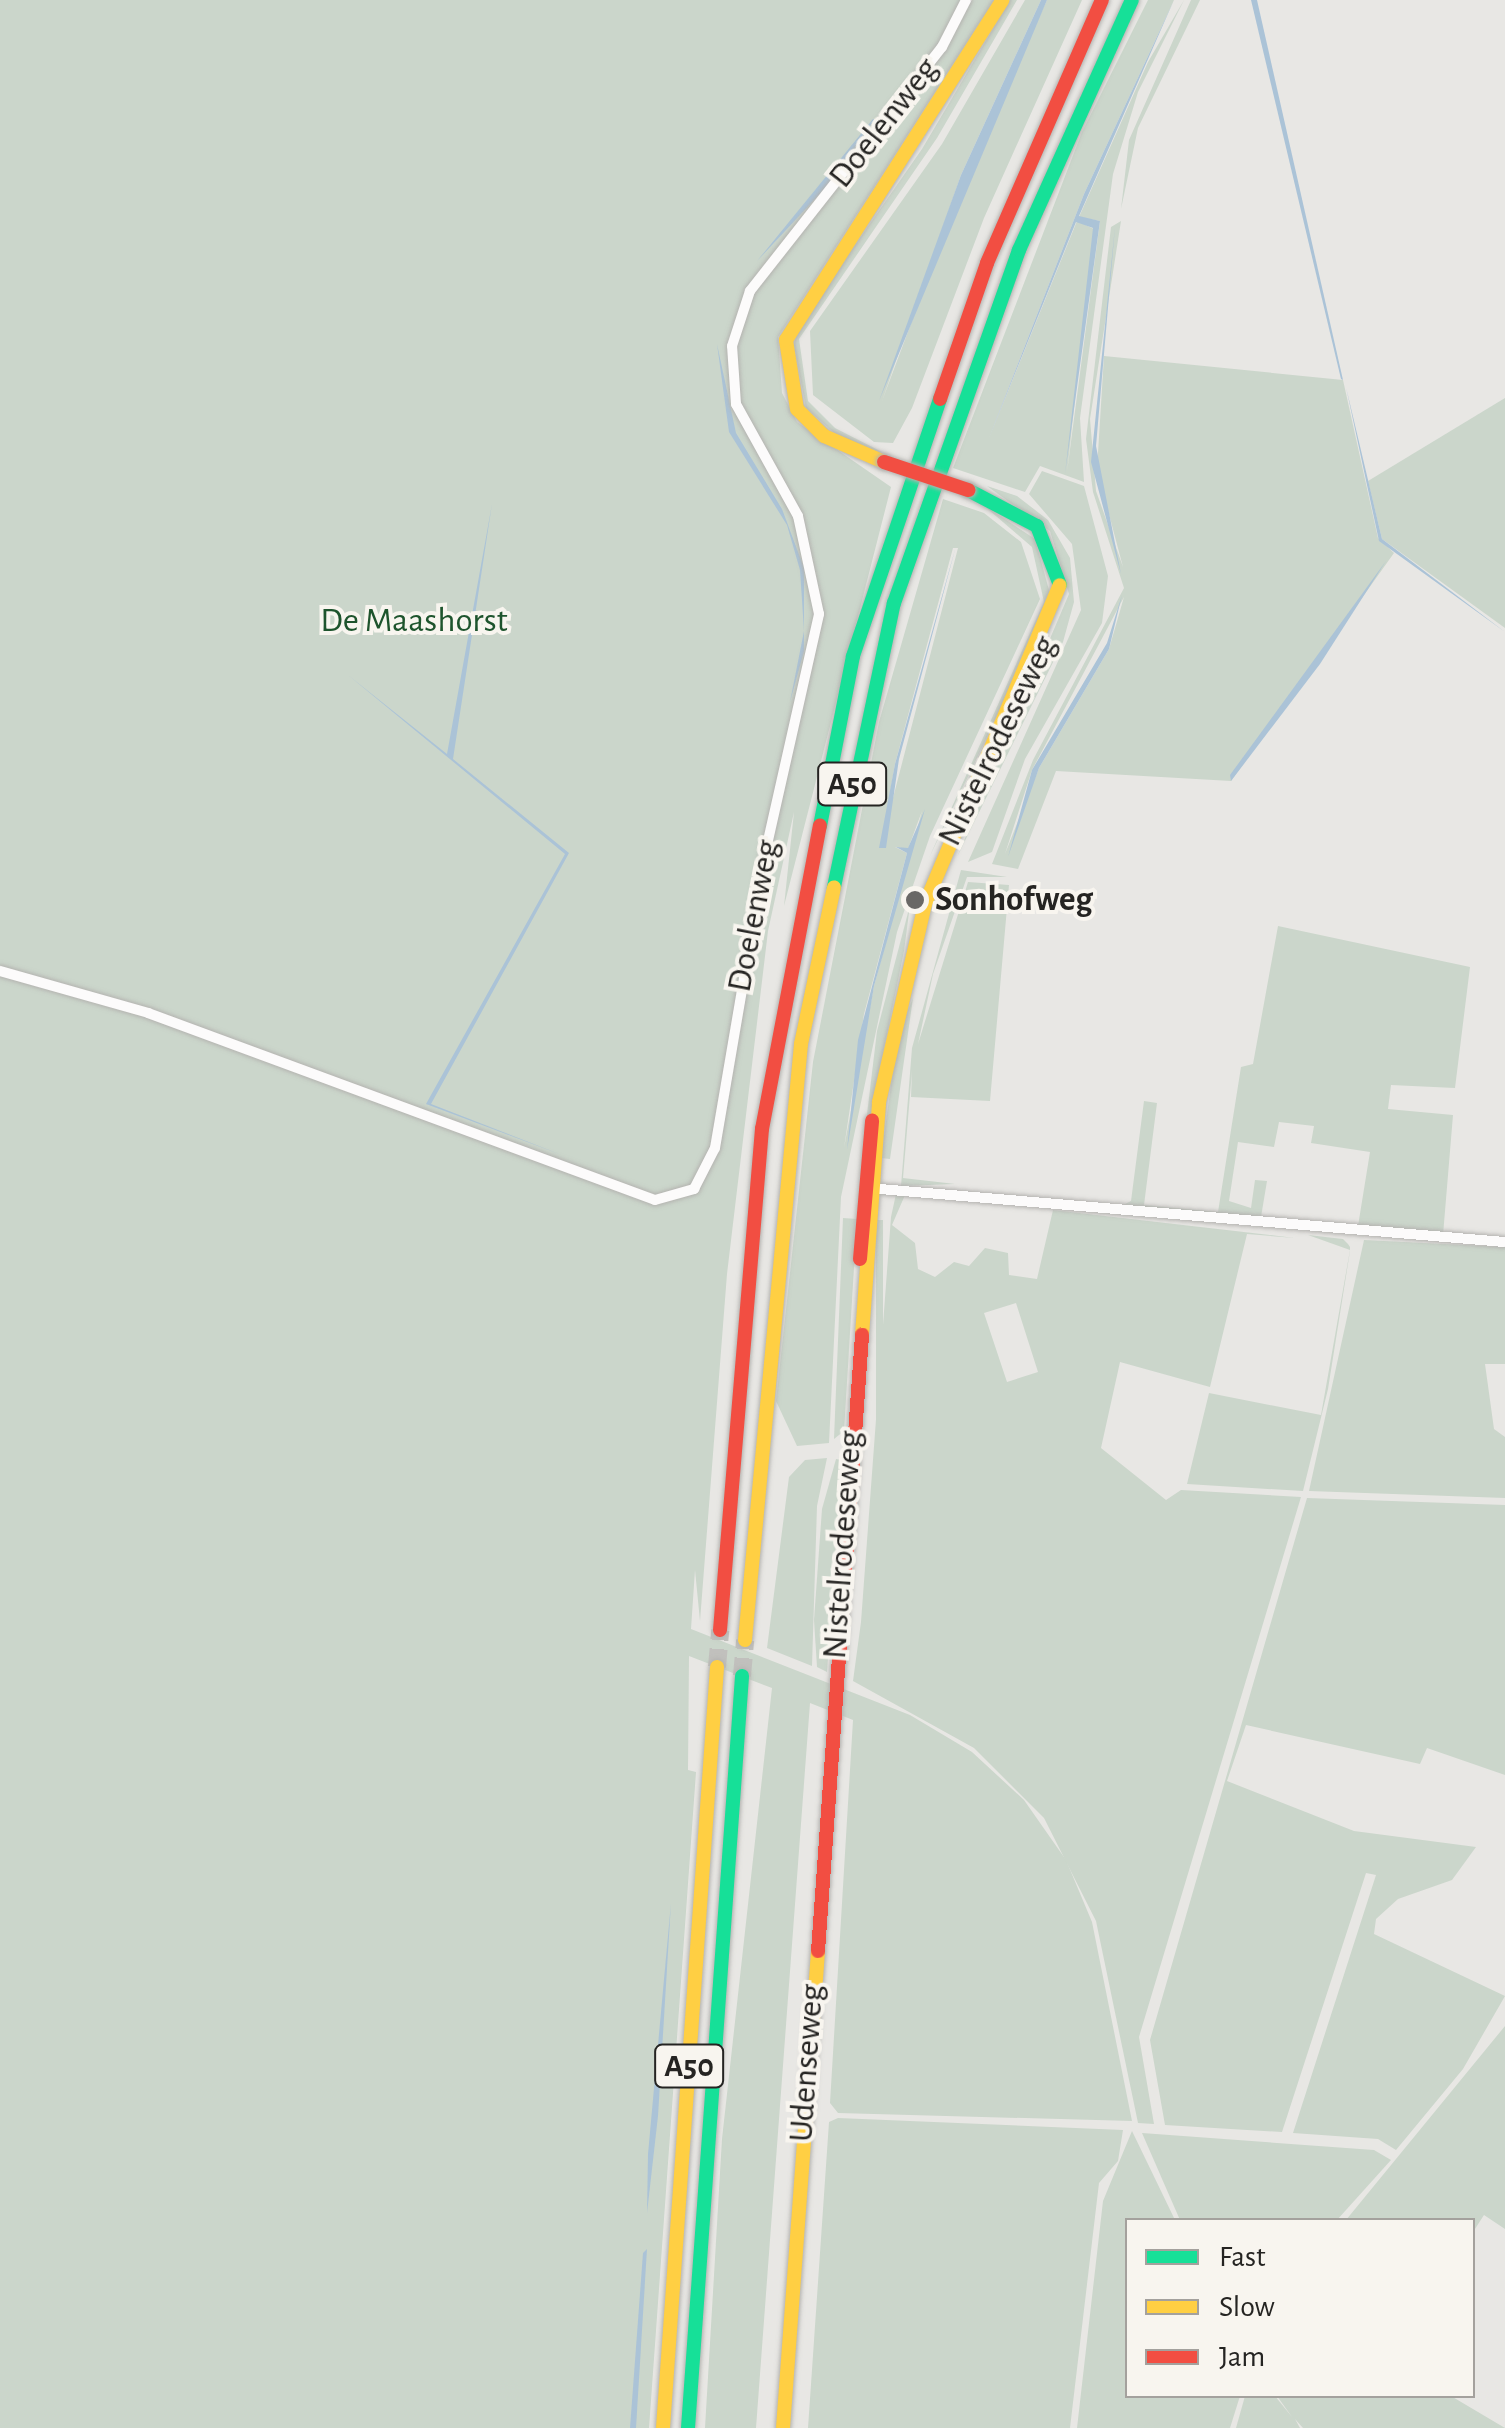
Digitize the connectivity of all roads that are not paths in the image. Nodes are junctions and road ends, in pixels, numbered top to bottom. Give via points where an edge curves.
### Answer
1 (966, 0) edge
2 (1003, 0) edge
3 (1102, 0) edge
4 (1132, 0) edge
5 (0, 971) edge
6 (869, 1188) junction
7 (1505, 1242) edge
8 (720, 1630) tunnel mouth
9 (745, 1640) tunnel mouth
10 (717, 1666) tunnel mouth
11 (742, 1676) tunnel mouth
12 (832, 1698) joint
13 (663, 2428) edge
14 (688, 2428) edge
15 (782, 2428) edge

1 - 5 street, Doelenweg via 942,48 750,291 732,346 736,404 798,516 818,614 766,845 716,1148 694,1189 655,1200 148,1013
2 - 6 main road, Nistelrodeseweg, bridge via 786,340 788,389 809,424 1037,526 1058,561 1061,599 925,904 879,1102
3 - 8 main road, A50 via 987,263 854,656 762,1129
4 - 9 main road, A50 via 1018,250 894,603 800,1044
6 - 7 street
6 - 12 main road, Nistelrodeseweg
10 - 13 main road, A50
11 - 14 main road, A50
12 - 15 main road, Udenseweg

